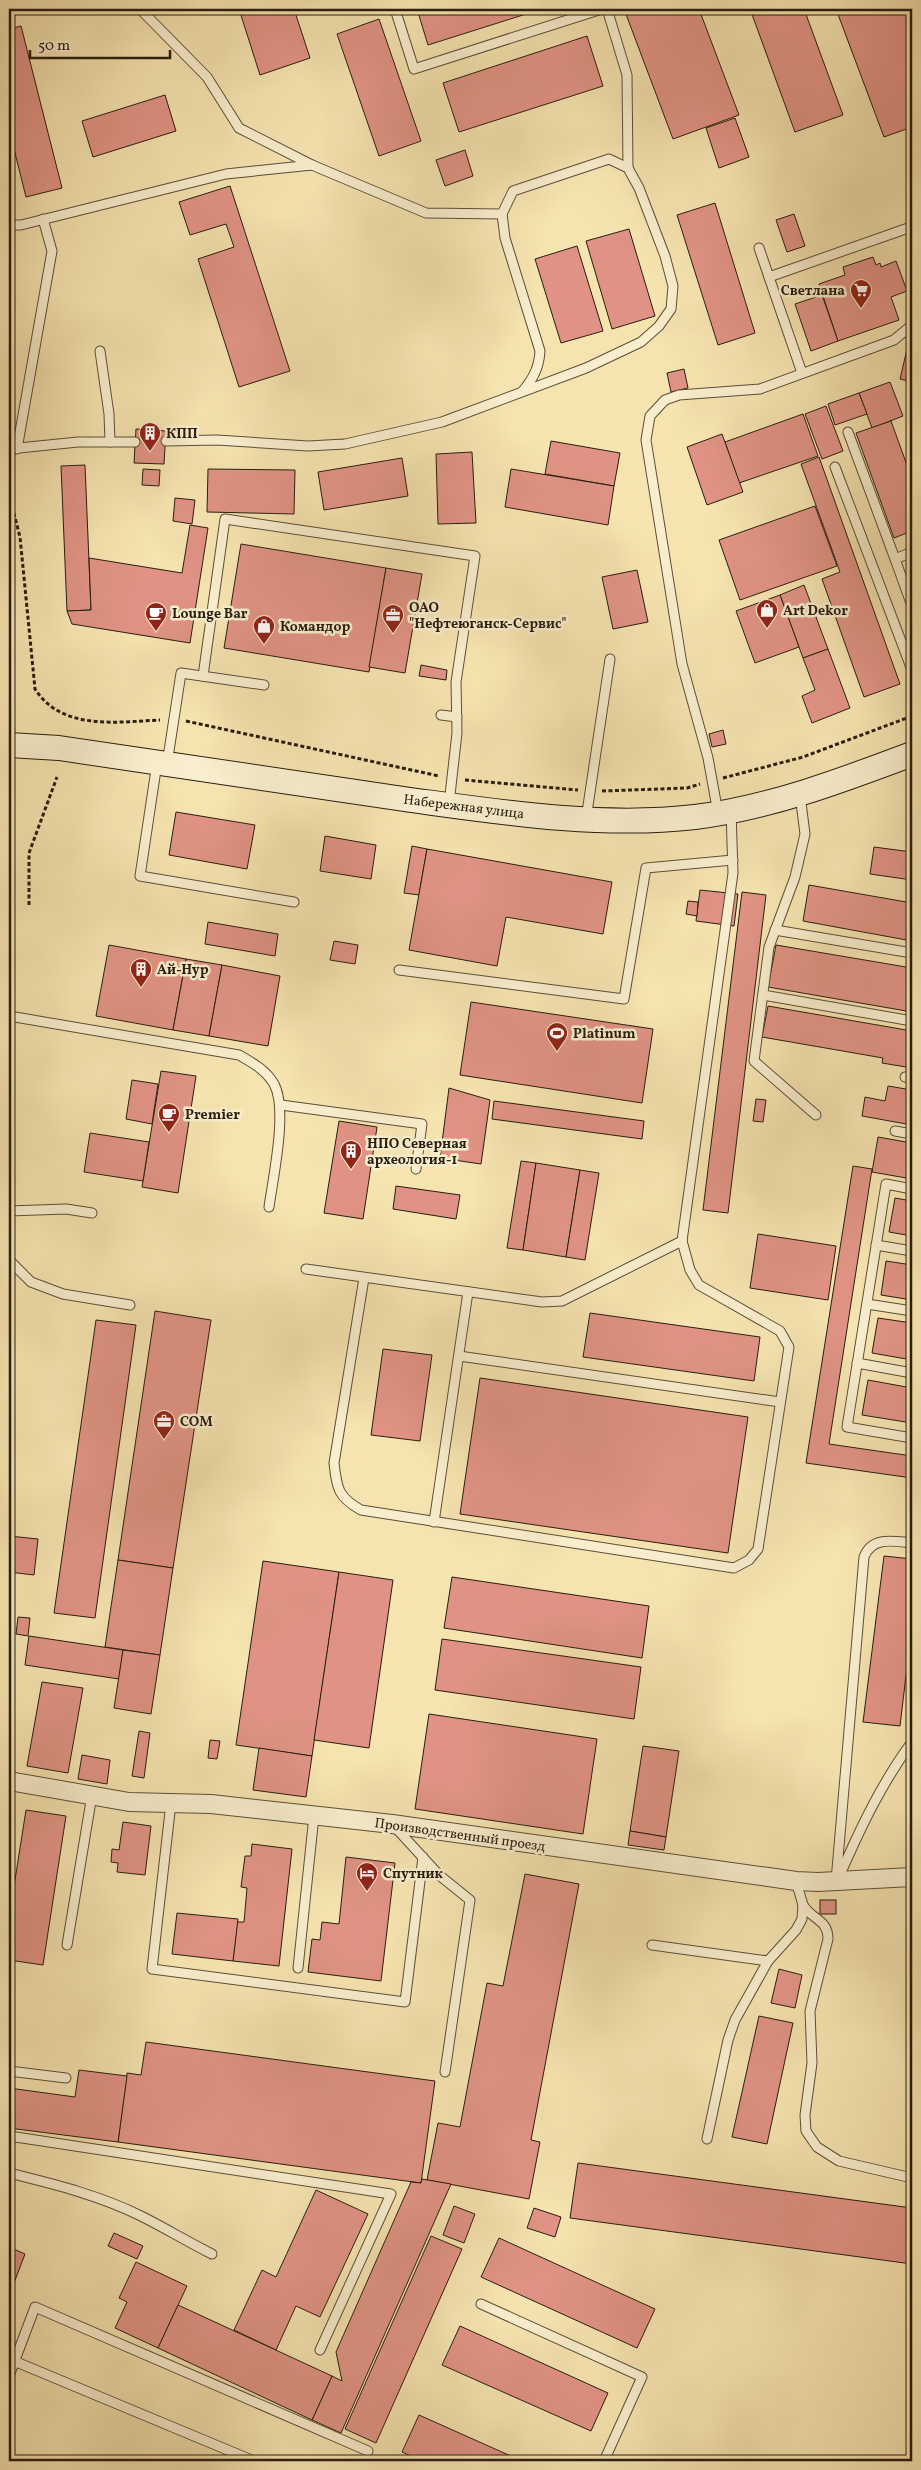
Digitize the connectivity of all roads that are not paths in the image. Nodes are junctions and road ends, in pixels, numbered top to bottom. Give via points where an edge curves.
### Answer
1 (140, 9) edge
2 (395, 9) edge
3 (602, 9) edge
4 (607, 9) edge
5 (312, 165) junction
6 (628, 168) junction
7 (502, 214) junction
8 (43, 219) junction
9 (9, 225) edge
10 (911, 227) edge
11 (759, 248) dead end
12 (769, 277) junction
13 (912, 325) edge
14 (100, 351) dead end
15 (802, 373) junction
16 (522, 392) junction
17 (848, 432) dead end
18 (166, 441) dead end
19 (110, 442) junction
20 (135, 442) dead end
21 (13, 449) edge
22 (835, 467) dead end
23 (912, 552) edge
24 (895, 559) junction
25 (912, 606) edge
26 (610, 659) dead end
27 (912, 670) edge
28 (203, 676) junction
29 (264, 685) dead end
30 (441, 714) dead end
31 (457, 717) junction
32 (9, 745) edge
33 (911, 758) edge
34 (162, 764) junction
35 (800, 793) junction
36 (448, 805) junction
37 (725, 812) junction
38 (586, 819) junction
39 (733, 860) junction
40 (294, 902) dead end
41 (775, 930) junction
42 (912, 954) edge
43 (399, 970) dead end
44 (763, 995) junction
45 (9, 1016) edge
46 (912, 1021) edge
47 (281, 1105) junction
48 (816, 1115) dead end
49 (895, 1131) dead end
50 (912, 1134) edge
51 (416, 1168) dead end
52 (912, 1189) edge
53 (269, 1207) dead end
54 (9, 1211) edge
55 (92, 1213) dead end
56 (682, 1240) junction
57 (876, 1245) junction
58 (912, 1251) edge
59 (9, 1260) edge
60 (306, 1269) dead end
61 (364, 1278) junction
62 (468, 1292) junction
63 (867, 1304) junction
64 (130, 1305) dead end
65 (912, 1312) edge
66 (459, 1356) junction
67 (857, 1364) junction
68 (912, 1373) edge
69 (780, 1402) junction
70 (912, 1438) edge
71 (434, 1522) junction
72 (912, 1543) edge
73 (912, 1742) edge
74 (9, 1782) edge
75 (92, 1795) junction
76 (170, 1803) junction
77 (314, 1816) junction
78 (392, 1824) junction
79 (423, 1857) junction
80 (912, 1877) edge
81 (796, 1881) junction
82 (836, 1881) junction
83 (803, 1905) junction
84 (652, 1944) dead end
85 (67, 1945) dead end
86 (768, 1961) junction
87 (298, 1968) dead end
88 (9, 2071) edge
89 (445, 2072) dead end
90 (66, 2078) dead end
91 (9, 2136) edge
92 (707, 2139) dead end
93 (9, 2173) edge
94 (912, 2178) edge
95 (212, 2254) dead end
96 (481, 2304) dead end
97 (320, 2350) dead end
98 (14, 2361) junction
99 (9, 2376) edge
100 (368, 2451) dead end
101 (254, 2461) edge
102 (604, 2461) edge

1 - 5 lane via 207,77 239,128
2 - 3 lane via 414,70
4 - 6 lane via 627,75
5 - 7 lane via 426,213
5 - 8 lane via 226,174
6 - 7 lane via 609,159 513,191
6 - 16 lane via 665,256 673,286 671,308 659,326 641,342 586,368
7 - 16 lane via 505,238 540,351 534,378
8 - 9 lane
8 - 21 lane via 52,251
10 - 12 lane
11 - 12 lane
12 - 15 lane
13 - 15 lane via 894,340
14 - 19 lane
15 - 37 lane via 760,389 679,395 664,400 650,416 646,429 682,664 712,781
16 - 18 lane via 442,422 345,444 308,446 217,440
17 - 24 lane
19 - 20 lane
19 - 21 lane
22 - 27 lane
23 - 24 lane
24 - 25 lane
26 - 38 lane
28 - 29 lane
28 - 31 lane via 224,519 474,556 456,682
28 - 34 lane via 181,673 174,719
30 - 31 lane
31 - 36 lane
32 - 34 street, Набережная улица via 59,748
33 - 35 street, Набережная улица
34 - 36 street, Набережная улица
34 - 40 lane via 140,876
35 - 37 street, Набережная улица
35 - 41 lane via 805,834 795,877
36 - 38 street, Набережная улица
37 - 38 street, Набережная улица via 670,819
37 - 39 lane
39 - 43 lane via 646,868 624,999
39 - 56 lane
41 - 42 lane
41 - 44 lane via 769,947
44 - 46 lane
44 - 48 lane via 754,1061
45 - 47 lane via 239,1056 259,1065 274,1085
47 - 51 lane via 422,1124
47 - 53 lane
49 - 50 lane
52 - 57 lane via 886,1184
54 - 55 lane via 66,1209
56 - 62 lane via 562,1300 542,1302
56 - 69 lane via 690,1270 699,1285 780,1331 789,1346
57 - 58 lane
57 - 63 lane
59 - 64 lane via 31,1282 63,1294
60 - 61 lane
61 - 62 lane
61 - 71 lane via 334,1463 336,1483 345,1502 361,1510
62 - 66 lane
63 - 65 lane
63 - 67 lane
66 - 69 lane
66 - 71 lane
67 - 68 lane
67 - 70 lane via 847,1428
69 - 71 lane via 758,1549 750,1560 734,1568
72 - 82 lane via 875,1543 864,1558
73 - 82 lane via 869,1809
74 - 75 street, Производственный проезд
75 - 76 street, Производственный проезд via 129,1802
75 - 85 lane
76 - 77 street, Производственный проезд via 212,1804
76 - 79 lane via 152,1969 405,2002
77 - 78 street, Производственный проезд
77 - 87 lane
78 - 79 lane
78 - 81 street, Производственный проезд
79 - 89 lane via 470,1900
80 - 82 street, Производственный проезд
81 - 82 street, Производственный проезд
81 - 83 lane
83 - 86 lane via 802,1919 796,1930
83 - 94 lane via 822,1921 828,1931 810,2011 812,2063 806,2131 817,2147 839,2161
84 - 86 lane
86 - 92 lane via 735,2020 728,2040
88 - 90 lane
91 - 97 lane via 391,2194
93 - 95 lane via 99,2199 139,2215
96 - 102 lane via 642,2377
98 - 99 lane
98 - 100 lane via 35,2307
98 - 101 lane

